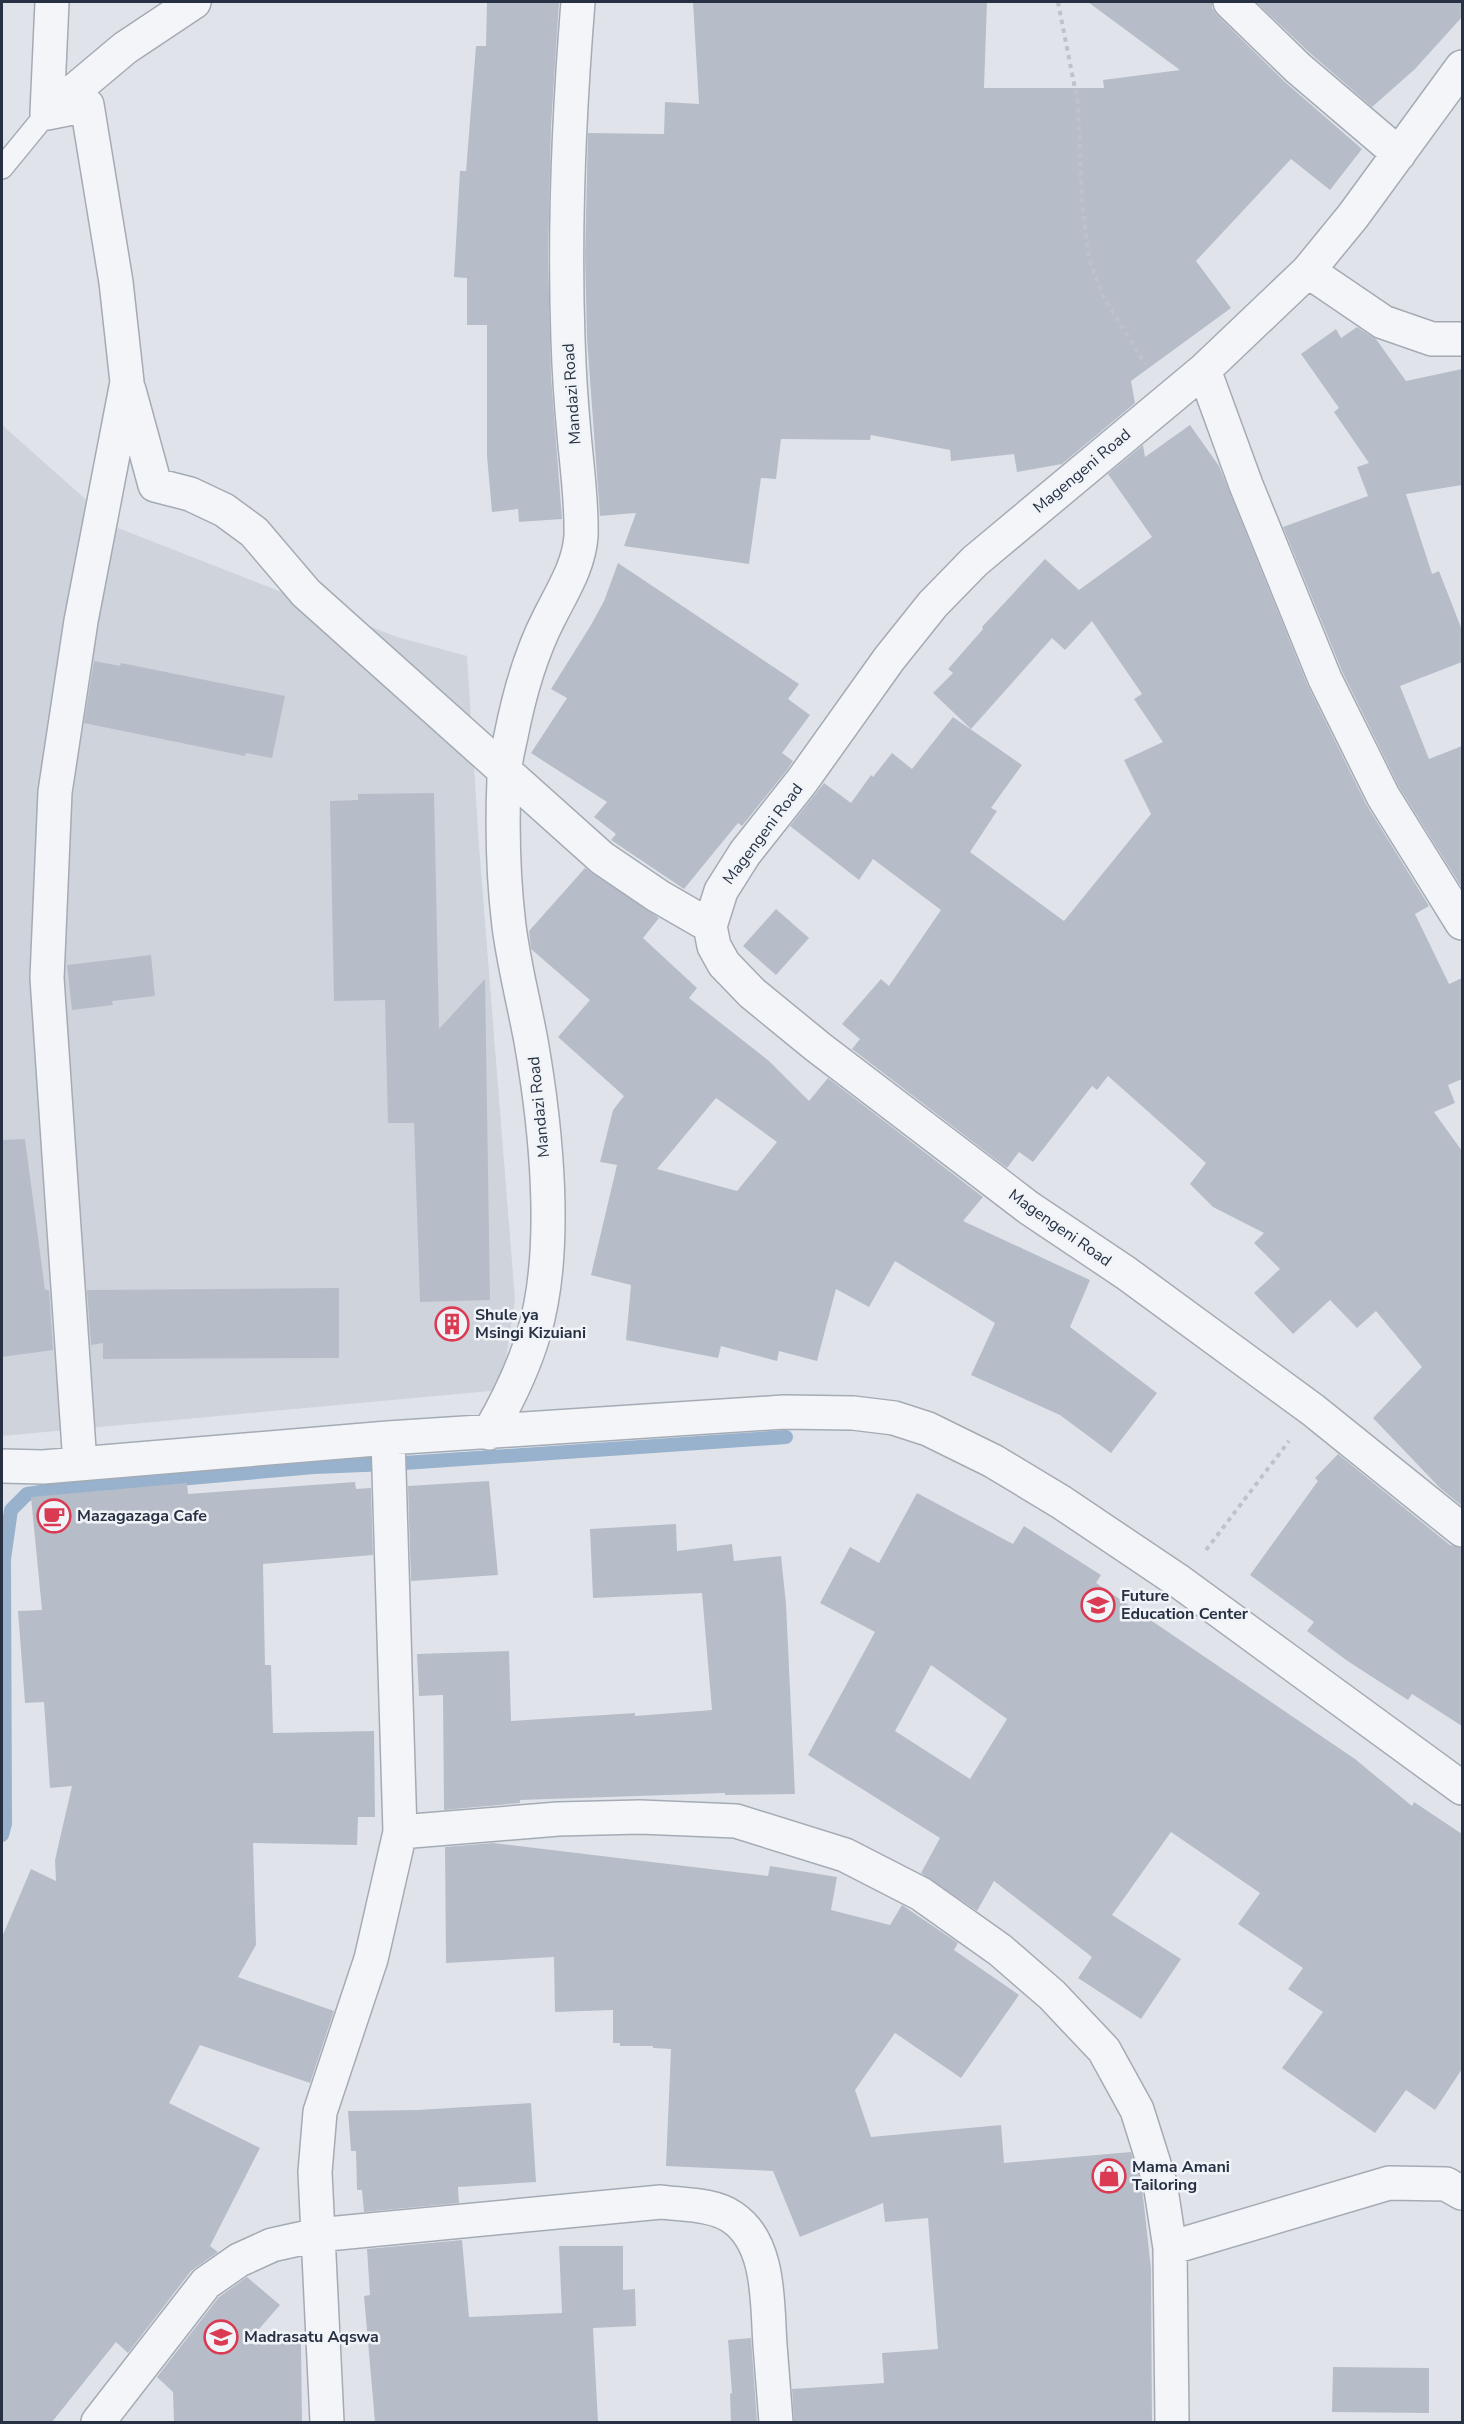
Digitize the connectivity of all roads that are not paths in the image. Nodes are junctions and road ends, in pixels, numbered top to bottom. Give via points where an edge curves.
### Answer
1 (52, 2) edge
2 (194, 2) edge
3 (578, 2) edge
4 (1230, 2) edge
5 (1462, 67) edge
6 (47, 113) junction
7 (1399, 154) junction
8 (2, 168) edge
9 (1308, 271) junction
10 (1462, 339) edge
11 (1204, 370) junction
12 (127, 382) junction
13 (504, 772) junction
14 (1462, 923) edge
15 (710, 926) junction
16 (489, 1433) junction
17 (388, 1438) junction
18 (80, 1464) junction
19 (2, 1466) edge
20 (1462, 1530) edge
21 (1462, 1788) edge
22 (400, 1832) junction
23 (1462, 2193) edge
24 (317, 2235) junction
25 (1170, 2248) junction
26 (98, 2422) edge
27 (327, 2422) edge
28 (776, 2422) edge
29 (1173, 2422) edge

1 - 6 street
2 - 6 street via 125,48
3 - 13 street, Mandazi Road via 568,194 568,335 581,541 567,587 531,660
4 - 7 street via 1298,68
5 - 7 street, Magengeni Road
6 - 8 lane
6 - 12 street via 87,105 116,282
7 - 9 street, Magengeni Road
9 - 10 street via 1383,321 1432,339
9 - 11 street, Magengeni Road
11 - 14 street via 1325,679 1383,796
11 - 15 street, Magengeni Road via 975,561 933,604 745,854 721,891
12 - 13 street via 155,485 190,494 224,510 254,532 306,593
12 - 18 street via 81,621 55,804 47,978
13 - 15 street via 602,858
13 - 16 street, Mandazi Road via 502,846 509,927 532,1044 542,1126 548,1258 535,1332 504,1408
15 - 20 street, Magengeni Road via 714,946 724,964 752,993 810,1040 1029,1208 1313,1410
16 - 17 street
16 - 21 street via 784,1412 852,1413 894,1418 928,1429 993,1461 1061,1502 1180,1582
17 - 18 street
17 - 22 street
18 - 19 street
22 - 24 street via 372,1959 320,2112 315,2172
22 - 25 street via 558,1819 736,1821 845,1855 921,1894 1000,1950 1052,1995 1104,2050 1137,2110 1160,2183
23 - 25 street via 1446,2184 1389,2182
24 - 26 street via 272,2245 239,2260 206,2283
24 - 27 street
24 - 28 street via 661,2202 703,2207 731,2216 744,2228 758,2252 766,2284
25 - 29 street

